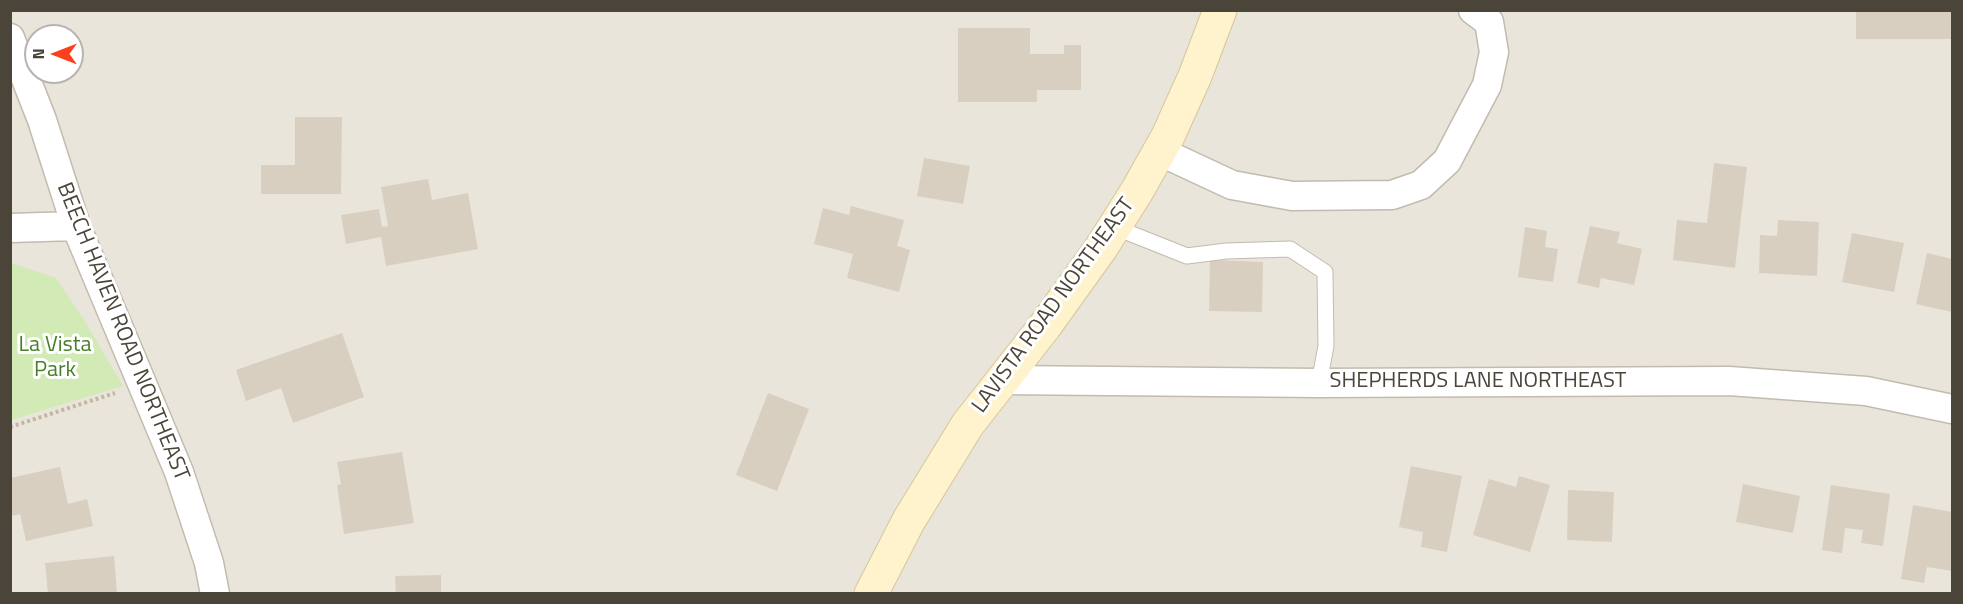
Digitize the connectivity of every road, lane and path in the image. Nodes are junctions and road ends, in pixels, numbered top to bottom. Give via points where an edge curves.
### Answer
1 (1221, 10) edge
2 (1473, 10) edge
3 (10, 38) edge
4 (1159, 151) junction
5 (76, 226) junction
6 (1114, 227) junction
7 (10, 228) edge
8 (1002, 380) junction
9 (1319, 383) junction
10 (142, 384) junction
11 (1953, 409) edge
12 (10, 427) edge
13 (215, 594) edge
14 (871, 594) edge

1 - 4 main road, LAVISTA ROAD NORTHEAST
2 - 4 street via 1489,22 1494,52 1487,85 1447,161 1422,185 1392,195 1292,196 1232,185
3 - 5 street, BEECH HAVEN ROAD NORTHEAST via 42,120
4 - 6 main road, LAVISTA ROAD NORTHEAST
5 - 7 street
5 - 10 street, BEECH HAVEN ROAD NORTHEAST
6 - 8 main road, LAVISTA ROAD NORTHEAST
6 - 9 lane via 1187,256 1290,249 1325,272 1326,346
8 - 9 street, SHEPHERDS LANE NORTHEAST
8 - 14 main road, LAVISTA ROAD NORTHEAST via 941,466
9 - 11 street, SHEPHERDS LANE NORTHEAST via 1729,381 1866,391
10 - 12 path
10 - 13 street, BEECH HAVEN ROAD NORTHEAST via 179,472 209,563

